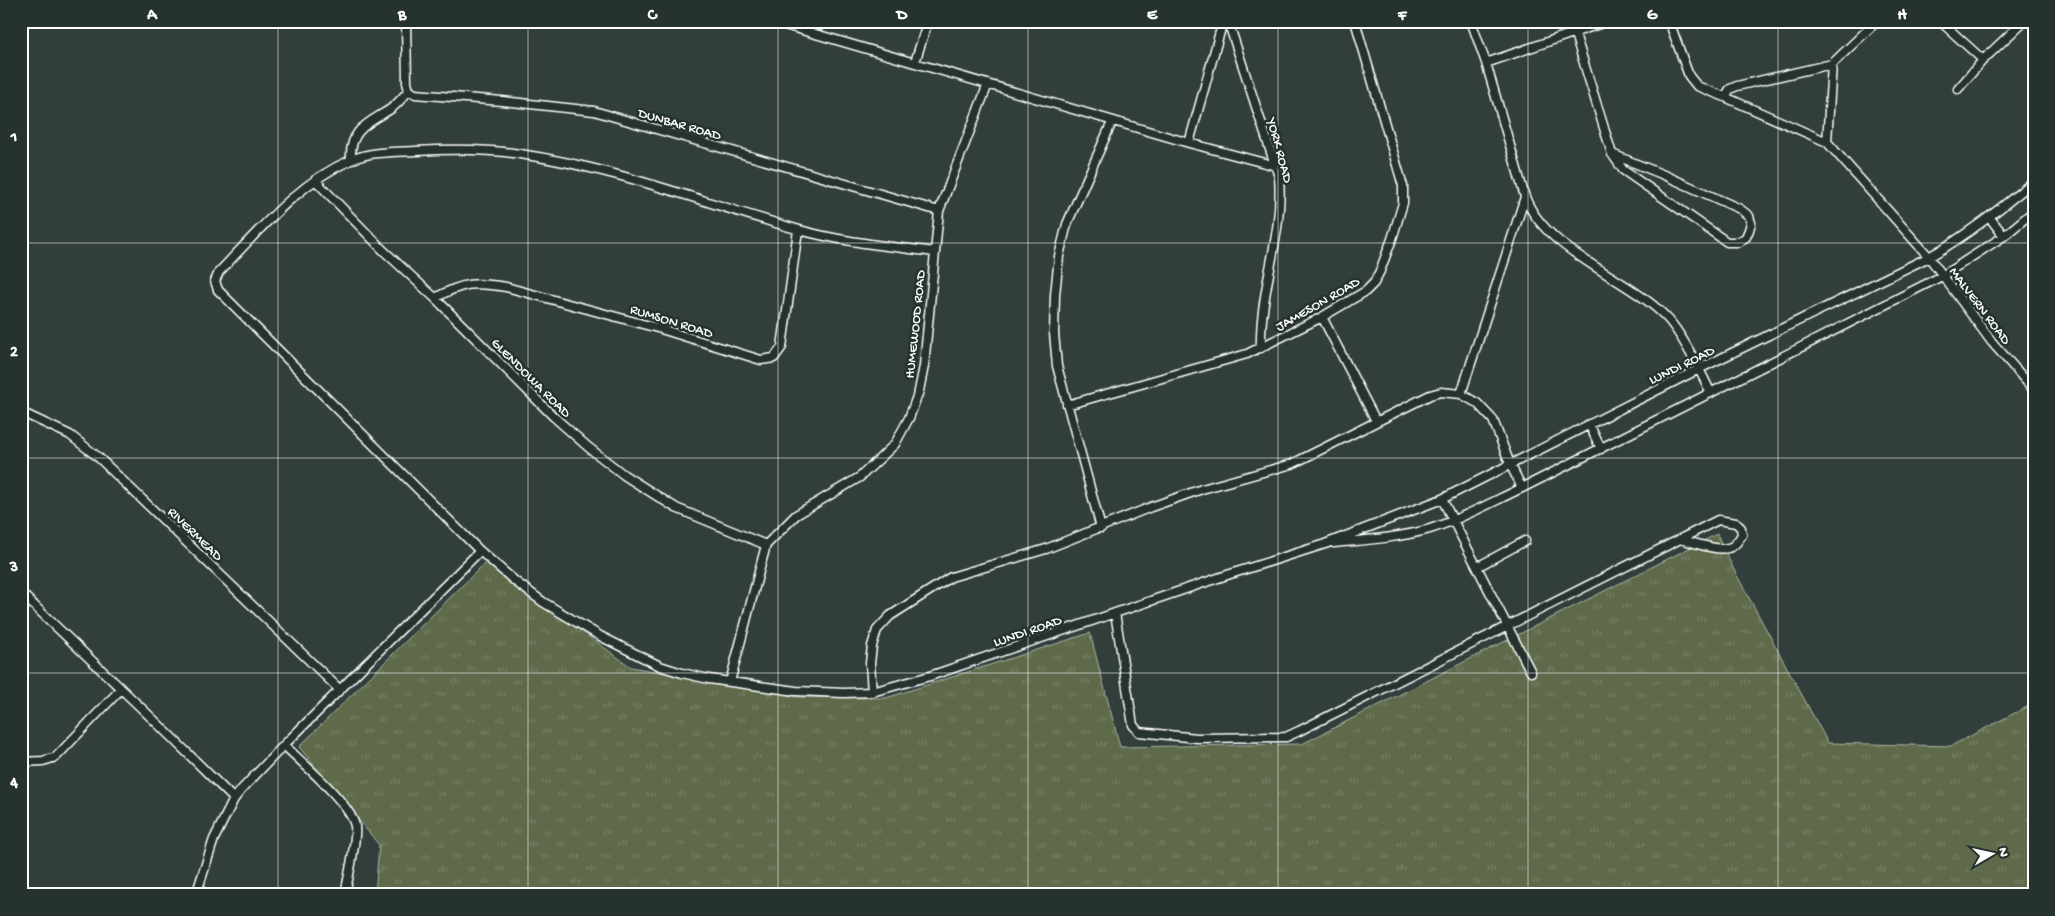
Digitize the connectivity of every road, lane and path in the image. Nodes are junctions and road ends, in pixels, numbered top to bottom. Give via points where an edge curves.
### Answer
1 (406, 21) edge
2 (771, 21) edge
3 (928, 21) edge
4 (1223, 21) edge
5 (1228, 21) edge
6 (1355, 21) edge
7 (1471, 21) edge
8 (1608, 21) edge
9 (1669, 21) edge
10 (1877, 21) edge
11 (1940, 21) edge
12 (2024, 21) edge
13 (1575, 34) junction
14 (1983, 60) junction
15 (915, 62) junction
16 (1486, 63) junction
17 (1832, 64) junction
18 (988, 84) junction
19 (1958, 89) dead end
20 (409, 90) junction
21 (1725, 98) junction
22 (1112, 122) junction
23 (1827, 142) junction
24 (1190, 144) junction
25 (1612, 154) junction
26 (351, 160) junction
27 (1276, 166) junction
28 (315, 180) junction
29 (2034, 181) edge
30 (1525, 197) junction
31 (939, 211) junction
32 (2034, 211) edge
33 (1990, 218) junction
34 (798, 230) junction
35 (2004, 236) junction
36 (934, 252) junction
37 (1929, 257) junction
38 (1942, 276) junction
39 (435, 298) junction
40 (1322, 317) junction
41 (1261, 348) junction
42 (1699, 369) junction
43 (2034, 390) edge
44 (1711, 393) junction
45 (1462, 394) junction
46 (1067, 404) junction
47 (21, 412) edge
48 (1376, 421) junction
49 (1588, 424) junction
50 (1601, 449) junction
51 (1510, 464) junction
52 (1522, 488) junction
53 (1442, 498) junction
54 (1453, 520) junction
55 (1101, 528) junction
56 (1680, 539) junction
57 (1525, 541) dead end
58 (1325, 544) junction
59 (766, 546) junction
60 (480, 550) junction
61 (1477, 567) junction
62 (21, 593) edge
63 (1115, 613) junction
64 (1507, 625) junction
65 (1531, 672) dead end
66 (730, 682) junction
67 (121, 688) junction
68 (340, 690) junction
69 (872, 692) junction
70 (284, 745) junction
71 (21, 762) edge
72 (234, 799) junction
73 (196, 895) edge
74 (345, 895) edge

1 - 20 street
2 - 15 street
3 - 15 street
4 - 24 street
5 - 27 street, YORK ROAD
6 - 40 street, JAMESON ROAD via 1398,165 1403,203 1374,283
7 - 16 street
8 - 13 street
9 - 21 street via 1689,76 1697,86
10 - 17 street
11 - 14 street
12 - 14 street
13 - 16 street
13 - 25 street
14 - 19 street
15 - 18 street
16 - 30 street
17 - 21 street via 1737,86 1730,89
17 - 23 street
18 - 22 street
18 - 31 street, HUMEWOOD ROAD
20 - 26 street via 390,110 356,134 350,149
20 - 31 street, DUNBAR ROAD via 415,94 594,112
21 - 23 street
22 - 24 street
22 - 46 street via 1066,224 1059,256 1054,333 1057,366
23 - 37 street, MALVERN ROAD
24 - 27 street
25 - 25 street via 1740,209 1749,216 1751,223 1746,237 1740,242 1728,242 1623,170
26 - 28 street, LUNDI ROAD
26 - 34 street, LUNDI ROAD via 378,153 427,151 519,154 623,177
27 - 41 street, YORK ROAD via 1280,197 1263,312
28 - 39 street, GLENDOWA ROAD
28 - 60 street, LUNDI ROAD via 295,194 219,272 215,281 218,290
29 - 33 street, LUNDI ROAD
30 - 42 street via 1543,228 1665,316
30 - 45 street
31 - 36 street, HUMEWOOD ROAD
32 - 35 street, LUNDI ROAD
33 - 35 street
33 - 37 street, LUNDI ROAD
34 - 36 street, LUNDI ROAD
34 - 39 street, RUMSON ROAD via 782,347 774,358 761,360 506,286 469,283
35 - 38 street, LUNDI ROAD
36 - 59 street, HUMEWOOD ROAD via 924,366 909,418 894,444 860,477 796,515
37 - 38 street, MALVERN ROAD
37 - 42 street, LUNDI ROAD
38 - 43 street, MALVERN ROAD via 1991,341
38 - 44 street, LUNDI ROAD
39 - 59 street, GLENDOWA ROAD via 554,417 608,464 676,508
40 - 41 street, JAMESON ROAD
40 - 48 street
41 - 46 street, JAMESON ROAD
42 - 44 street
42 - 49 street, LUNDI ROAD
44 - 50 street, LUNDI ROAD
45 - 48 street via 1441,392 1430,395
45 - 51 street via 1493,420
46 - 55 street
47 - 68 street, RIVERMEAD via 70,435 98,457
48 - 55 street via 1292,464 1202,489
49 - 50 street
49 - 51 street, LUNDI ROAD
50 - 52 street, LUNDI ROAD
51 - 52 street
51 - 53 street, LUNDI ROAD
52 - 54 street, LUNDI ROAD
53 - 54 street
53 - 58 street, LUNDI ROAD
54 - 58 street, LUNDI ROAD via 1403,535
54 - 61 street
55 - 69 street via 1046,549 951,577 890,616 882,623 874,639 870,662
56 - 56 street via 1729,548 1742,535 1736,523 1718,520
56 - 64 street
57 - 61 street
58 - 63 street, LUNDI ROAD
59 - 66 street, HUMEWOOD ROAD
60 - 66 street, LUNDI ROAD via 542,602 600,636 660,666
60 - 68 street
61 - 64 street
62 - 67 street
63 - 64 street via 1133,725 1143,734 1197,738 1277,738 1290,735
63 - 69 street, LUNDI ROAD via 930,676
64 - 65 street
66 - 69 street, LUNDI ROAD via 796,691
67 - 71 street via 56,757
67 - 72 street
68 - 70 street
70 - 72 street
70 - 74 street via 340,800 353,819 355,834
72 - 73 street via 214,839

